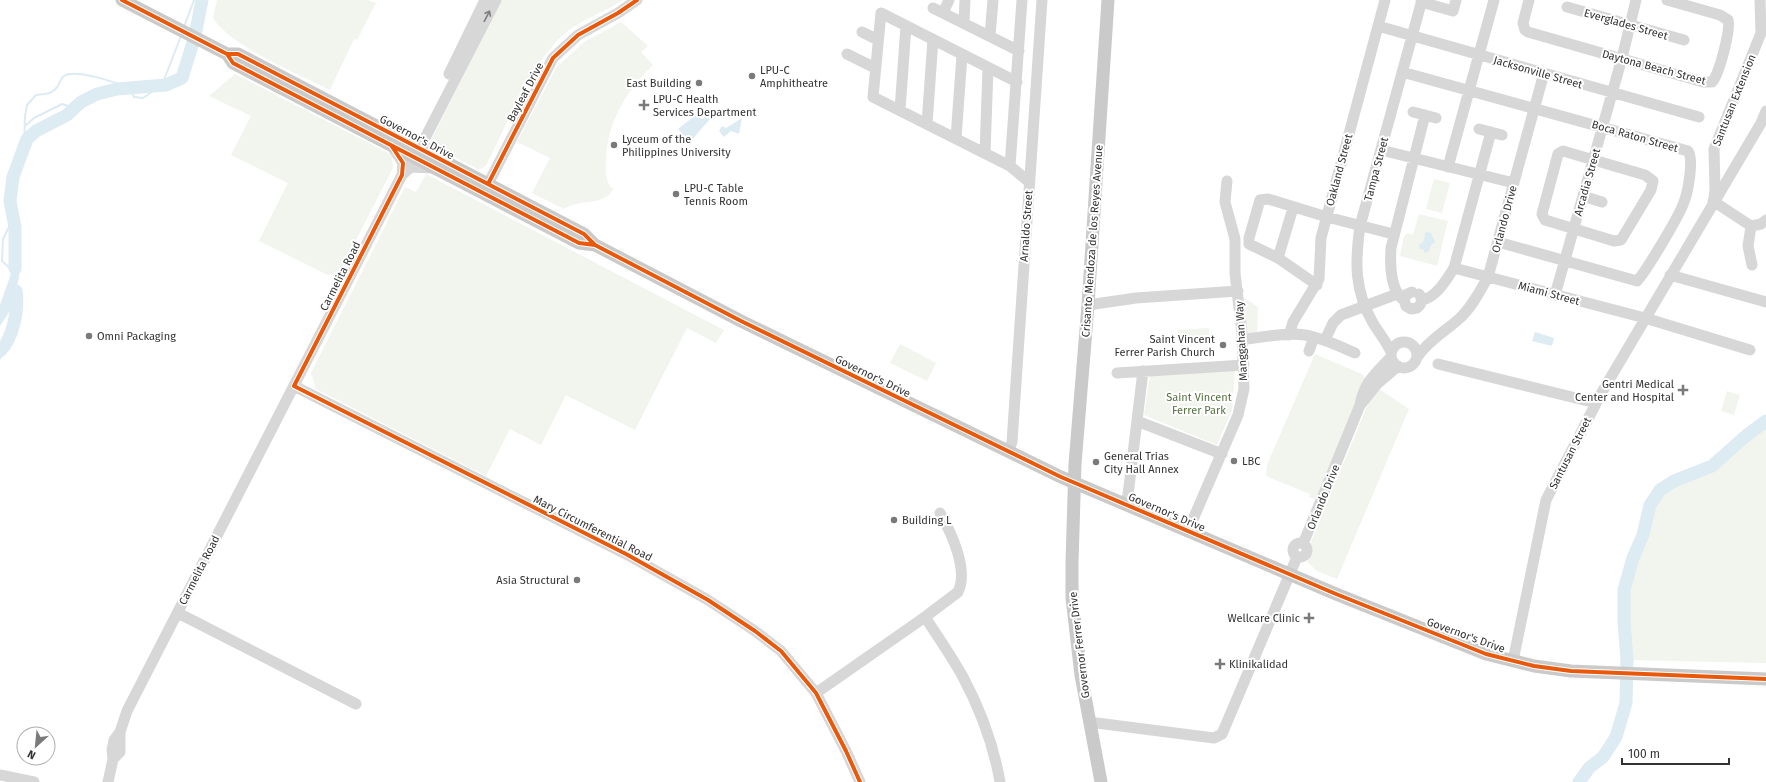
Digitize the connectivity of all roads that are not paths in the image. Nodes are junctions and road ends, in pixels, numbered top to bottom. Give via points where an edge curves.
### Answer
1 (122, 0) edge
2 (485, 0) edge
3 (496, 0) edge
4 (637, 0) edge
5 (949, 0) edge
6 (965, 0) edge
7 (993, 0) edge
8 (1022, 0) edge
9 (1042, 0) edge
10 (1108, 0) edge
11 (1385, 0) edge
12 (1456, 0) edge
13 (1494, 0) edge
14 (1529, 0) edge
15 (1636, 0) edge
16 (1667, 0) edge
17 (1760, 0) edge
18 (1421, 1) edge
19 (1567, 8) dead end
20 (964, 23) junction
21 (1630, 25) junction
22 (906, 26) junction
23 (1378, 26) junction
24 (862, 32) dead end
25 (990, 36) junction
26 (1412, 36) junction
27 (933, 39) junction
28 (878, 40) junction
29 (1684, 40) dead end
30 (1019, 51) junction
31 (847, 54) dead end
32 (962, 54) junction
33 (1479, 55) junction
34 (1622, 58) junction
35 (876, 68) junction
36 (988, 68) junction
37 (1402, 72) junction
38 (1544, 73) junction
39 (1017, 82) junction
40 (1469, 90) junction
41 (1612, 92) junction
42 (1534, 108) junction
43 (900, 110) junction
44 (1766, 111) edge
45 (1414, 112) dead end
46 (1425, 115) junction
47 (1699, 117) dead end
48 (1436, 118) dead end
49 (927, 124) junction
50 (1602, 127) junction
51 (1479, 129) dead end
52 (1491, 132) junction
53 (1502, 135) dead end
54 (956, 138) junction
55 (397, 142) junction
56 (1381, 150) junction
57 (431, 153) junction
58 (985, 153) junction
59 (1413, 158) junction
60 (1593, 160) junction
61 (1010, 166) junction
62 (1448, 167) junction
63 (437, 169) junction
64 (402, 175) junction
65 (1480, 175) junction
66 (1228, 181) dead end
67 (1029, 182) junction
68 (1514, 183) junction
69 (488, 184) junction
70 (1583, 196) junction
71 (1713, 201) junction
72 (1602, 202) dead end
73 (1293, 208) junction
74 (1327, 218) junction
75 (1766, 220) edge
76 (1360, 226) junction
77 (1751, 226) junction
78 (1574, 228) junction
79 (1393, 234) junction
80 (1498, 242) junction
81 (595, 245) junction
82 (1278, 258) junction
83 (1565, 262) junction
84 (1752, 265) dead end
85 (1454, 268) junction
86 (1670, 275) junction
87 (1488, 277) junction
88 (1317, 285) junction
89 (1238, 291) junction
90 (1555, 294) junction
91 (1411, 296) junction
92 (1766, 302) edge
93 (1088, 306) junction
94 (1364, 306) junction
95 (1645, 318) junction
96 (1289, 335) junction
97 (1314, 337) junction
98 (1246, 339) dead end
99 (1324, 340) junction
100 (1750, 350) dead end
101 (1309, 351) dead end
102 (1393, 351) junction
103 (1416, 351) junction
104 (1355, 353) dead end
105 (1438, 364) dead end
106 (1244, 365) junction
107 (1398, 366) junction
108 (1143, 371) junction
109 (1117, 373) dead end
110 (294, 386) junction
111 (1596, 403) junction
112 (1360, 405) junction
113 (1137, 421) junction
114 (1008, 452) junction
115 (1222, 454) junction
116 (1074, 483) junction
117 (1124, 504) junction
118 (940, 513) dead end
119 (1188, 531) junction
120 (1289, 574) junction
121 (178, 612) junction
122 (925, 617) junction
123 (1513, 661) junction
124 (1766, 679) edge
125 (816, 693) junction
126 (356, 704) dead end
127 (1090, 722) junction
128 (0, 775) edge
129 (12, 780) edge
130 (34, 782) edge
131 (108, 782) edge
132 (860, 782) edge
133 (1000, 782) edge
134 (1101, 782) edge

1 - 55 main road, Governor's Drive
2 - 55 street via 416,139
57 -> 3 street via 423,142
4 - 69 street, Bayleaf Drive via 578,35 554,58
5 - 20 street via 938,10
6 - 20 street
7 - 25 street
8 - 30 street
9 - 67 street, Arnaldo Street
10 - 93 main road, Crisanto Mendoza de los Reyes Avenue
11 - 23 street, Oakland Street
12 - 18 street via 1453,11
13 - 33 street
14 - 34 street, Daytona Beach Street via 1523,23 1525,30
15 - 21 street, Arcadia Street
16 - 34 street, Daytona Beach Street via 1720,15 1728,20 1729,28 1712,82 1702,82
17 - 71 street, Santusan Extension via 1761,33 1714,149
18 - 26 street, Tampa Street
19 - 21 street, Everglades Street
20 - 25 street
21 - 29 street, Everglades Street
21 - 34 street, Arcadia Street
22 - 27 street
22 - 28 street via 881,13
22 - 43 street
23 - 26 street, Jacksonville Street
23 - 74 street, Oakland Street
24 - 28 street
25 - 30 street
26 - 33 street, Jacksonville Street
26 - 37 street, Tampa Street
27 - 32 street
27 - 49 street
28 - 35 street
30 - 39 street
31 - 35 street
32 - 36 street
32 - 54 street
33 - 38 street, Jacksonville Street
33 - 40 street
34 - 41 street, Arcadia Street
35 - 43 street via 873,97
36 - 39 street
36 - 58 street
37 - 40 street, Boca Raton Street
37 - 56 street, Tampa Street
38 - 41 street, Jacksonville Street
38 - 42 street, Orlando Drive
39 - 61 street
40 - 42 street, Boca Raton Street
40 - 62 street
41 - 47 street, Jacksonville Street
41 - 50 street, Arcadia Street
42 - 50 street, Boca Raton Street
42 - 68 street, Orlando Drive
43 - 49 street
44 - 71 street, Santusan Street
45 - 46 street
46 - 48 street
46 - 59 street
49 - 54 street
50 - 60 street, Arcadia Street
50 - 83 street, Boca Raton Street via 1688,151 1690,169 1686,194 1680,211 1637,281
51 - 52 street
52 - 53 street
52 - 65 street
54 - 58 street
55 - 57 main road, Governor's Drive
55 - 63 main road, Governor's Drive
55 - 64 street via 403,163
56 - 59 street
56 - 76 street, Tampa Street
57 - 69 main road, Governor's Drive
58 - 61 street
59 - 62 street
59 - 79 street
60 - 70 street, Arcadia Street
60 - 78 street via 1563,151 1558,154 1542,218
60 - 78 street via 1645,175 1653,181 1653,185 1622,240 1614,241
61 - 67 street
62 - 65 street
63 - 64 street via 411,167
63 - 81 main road, Governor's Drive via 580,243
64 - 110 street, Carmelita Road
65 - 68 street
65 - 85 street
66 - 89 street via 1224,202 1235,239
67 - 114 street, Arnaldo Street via 1012,442
68 - 80 street, Orlando Drive
69 - 81 main road, Governor's Drive via 584,234
70 - 72 street
70 - 78 street, Arcadia Street
71 - 77 street
71 - 86 street, Santusan Street
73 - 74 street
73 - 82 street
73 - 82 street via 1268,199 1260,200 1258,203 1248,241 1252,246
74 - 76 street
74 - 88 street, Oakland Street via 1321,238
75 - 77 street
76 - 79 street
76 - 94 street, Tampa Street via 1356,259 1357,277
77 - 84 street via 1748,246
78 - 83 street, Arcadia Street
79 - 91 street via 1390,259
80 - 83 street, Boca Raton Street
80 - 87 street, Orlando Drive
81 - 114 main road, Governor's Drive via 741,321
82 - 88 street
83 - 90 street, Arcadia Street
85 - 87 street, Miami Street
85 - 91 street via 1431,297
86 - 92 street
86 - 95 street, Santusan Street
87 - 90 street, Miami Street
87 - 103 street, Orlando Drive via 1477,298 1461,317
88 - 96 street, Oakland Street via 1293,322
89 - 93 street, Manggahan Way via 1158,296
89 - 106 street, Manggahan Way
90 - 95 street, Miami Street
91 - 94 street
93 - 116 main road, Crisanto Mendoza de los Reyes Avenue
94 - 99 street via 1336,318
94 - 102 street, Tampa Street
95 - 100 street, Miami Street
95 - 111 street, Santusan Street
96 - 97 street
96 - 98 street
97 - 99 street
97 - 101 street
99 - 104 street
102 - 103 street via 1408,342
102 - 107 street
102 - 112 street, Orlando Drive via 1363,390
103 - 107 street via 1414,364 1402,368
105 - 111 street
106 - 108 street
106 - 115 street, Manggahan Way via 1244,389 1238,415
107 - 112 street, Orlando Drive via 1376,384
108 - 109 street
108 - 113 street
110 - 121 street, Carmelita Road
110 - 125 street, Mary Circumferential Road via 626,554 708,600 781,651
111 - 123 street, Santusan Street via 1546,500
112 - 120 street, Orlando Drive via 1303,544 1307,548 1306,554 1302,558 1297,557
113 - 115 street
113 - 117 street via 1128,495
114 - 116 main road, Governor's Drive
115 - 119 street, Manggahan Way
116 - 117 main road, Governor's Drive
116 - 127 main road, Governor Ferrer Drive via 1072,598 1081,674
117 - 119 main road, Governor's Drive
118 - 122 street via 953,536 961,586 958,592
119 - 120 main road, Governor's Drive
120 - 123 main road, Governor's Drive via 1481,653
120 - 127 street via 1219,737
121 - 126 street
121 - 131 street, Carmelita Road via 114,740 114,759
122 - 125 street
122 - 133 street via 963,678 982,722 998,768
123 - 124 main road, Governor's Drive via 1559,670
125 - 132 street, Mary Circumferential Road
127 - 134 main road, Governor Ferrer Drive
128 - 129 street
129 - 130 street

